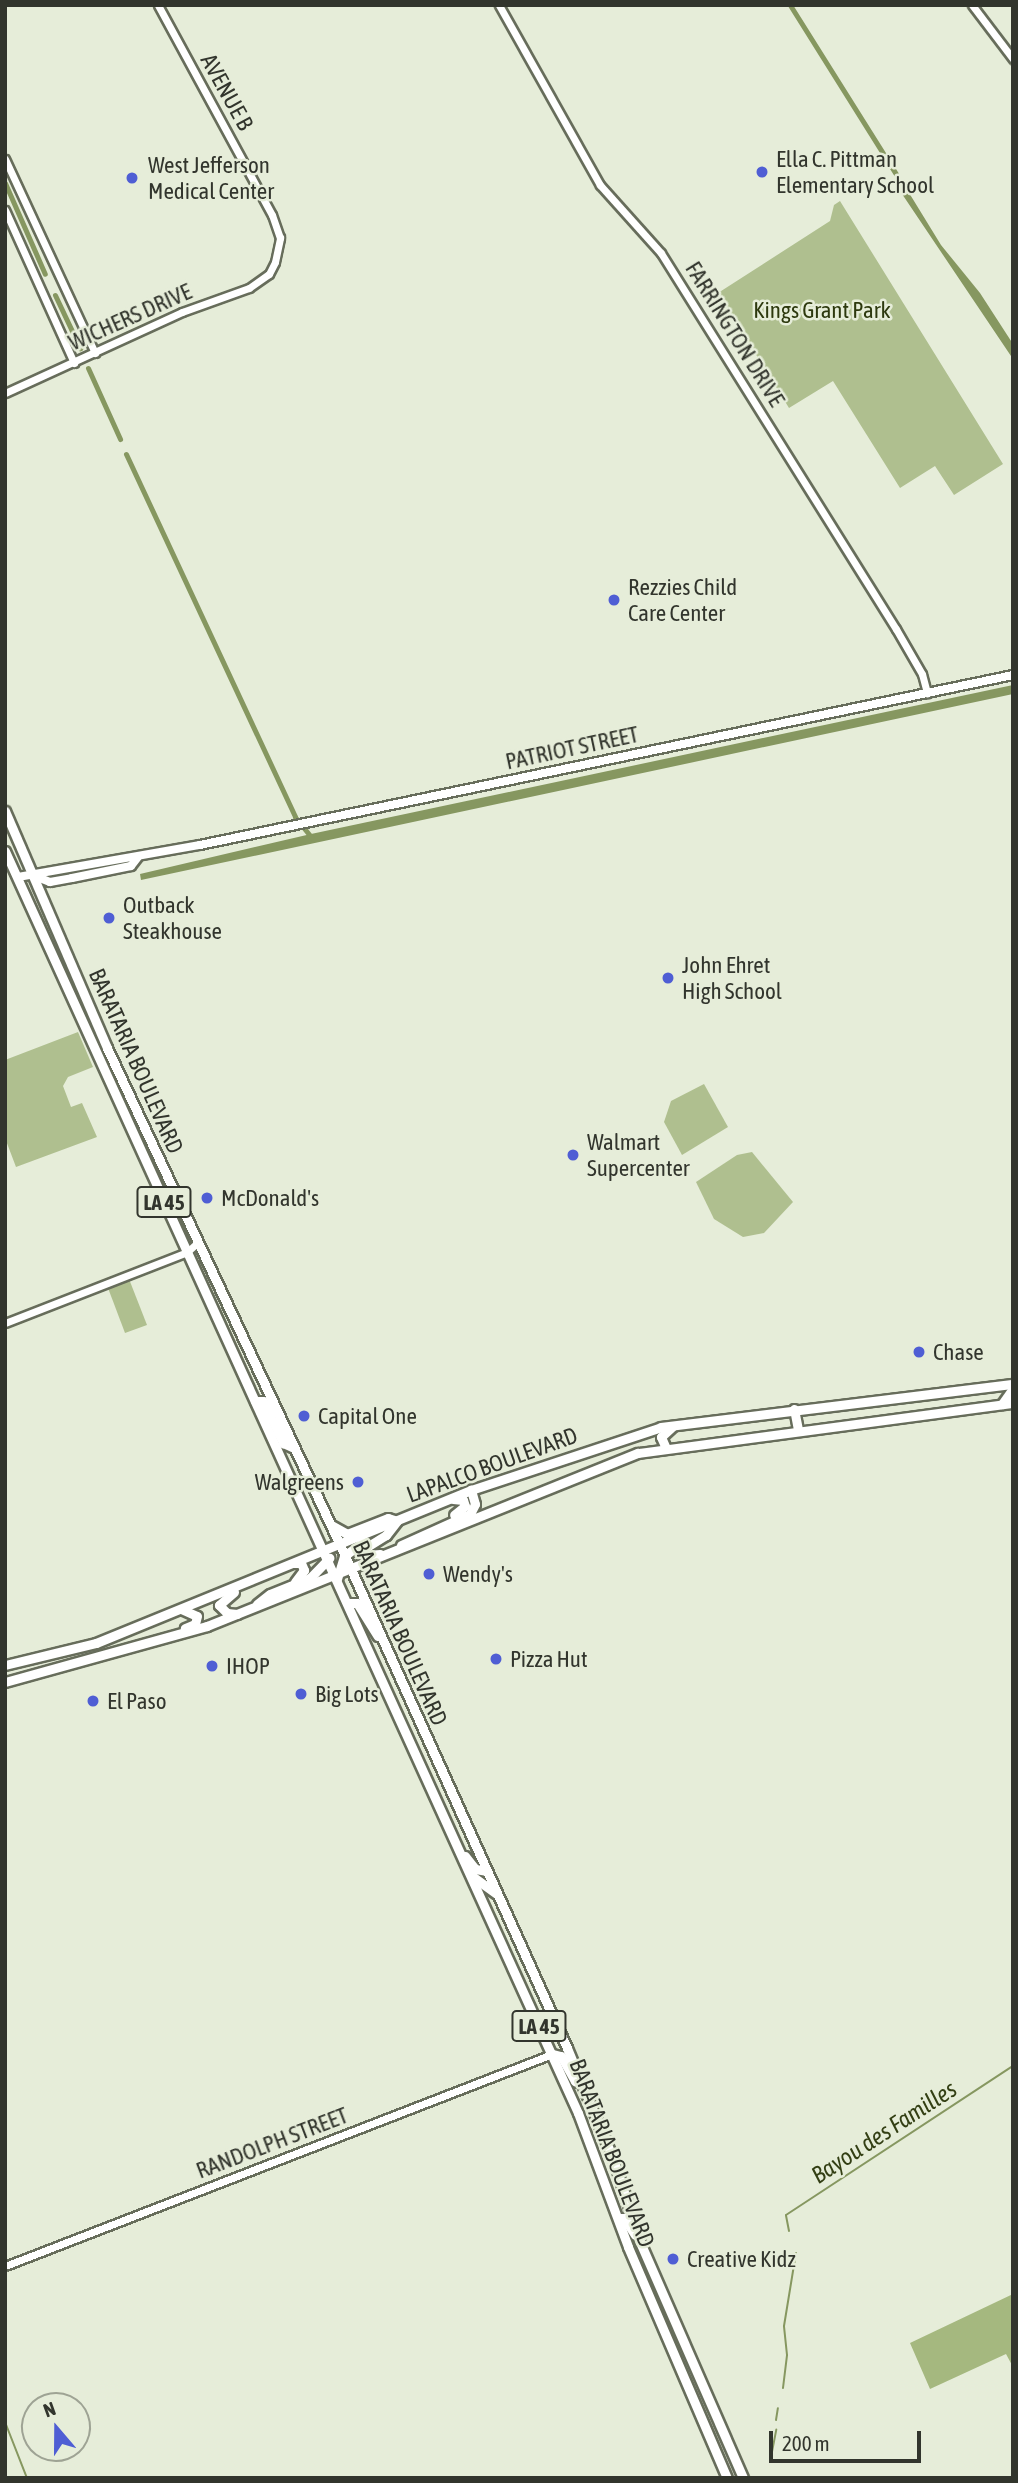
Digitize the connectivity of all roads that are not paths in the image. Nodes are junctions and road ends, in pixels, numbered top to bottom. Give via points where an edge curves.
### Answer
1 (158, 5) edge
2 (499, 5) edge
3 (972, 5) edge
4 (1013, 59) edge
5 (5, 159) edge
6 (5, 211) edge
7 (269, 274) joint
8 (95, 353) junction
9 (74, 363) junction
10 (5, 393) edge
11 (1013, 675) edge
12 (927, 693) junction
13 (5, 811) edge
14 (5, 851) edge
15 (138, 857) junction
16 (5, 873) edge
17 (33, 875) junction
18 (18, 877) junction
19 (59, 880) junction
20 (45, 903) junction
21 (124, 1117) junction
22 (144, 1128) junction
23 (130, 1129) junction
24 (149, 1139) junction
25 (199, 1248) junction
26 (187, 1252) junction
27 (5, 1323) edge
28 (1013, 1386) edge
29 (249, 1388) junction
30 (967, 1390) junction
31 (270, 1395) junction
32 (891, 1398) junction
33 (255, 1401) junction
34 (1008, 1403) edge
35 (827, 1406) junction
36 (969, 1408) junction
37 (794, 1409) junction
38 (902, 1416) junction
39 (674, 1425) junction
40 (831, 1425) junction
41 (798, 1429) junction
42 (665, 1446) junction
43 (292, 1447) junction
44 (289, 1474) junction
45 (471, 1490) junction
46 (452, 1499) junction
47 (328, 1521) junction
48 (397, 1521) junction
49 (390, 1530) junction
50 (429, 1530) junction
51 (336, 1543) junction
52 (393, 1552) junction
53 (326, 1555) junction
54 (344, 1556) junction
55 (294, 1563) junction
56 (351, 1571) junction
57 (263, 1576) junction
58 (337, 1577) junction
59 (291, 1586) junction
60 (348, 1603) junction
61 (177, 1609) junction
62 (250, 1610) junction
63 (240, 1614) junction
64 (380, 1636) junction
65 (149, 1644) junction
66 (5, 1665) edge
67 (5, 1682) edge
68 (385, 1684) junction
69 (406, 1693) junction
70 (391, 1696) junction
71 (411, 1705) junction
72 (417, 1752) junction
73 (436, 1761) junction
74 (424, 1767) junction
75 (443, 1775) junction
76 (461, 1853) junction
77 (486, 1871) junction
78 (472, 1877) junction
79 (496, 1894) junction
80 (514, 1970) junction
81 (538, 1988) junction
82 (552, 2054) junction
83 (582, 2083) junction
84 (602, 2172) junction
85 (626, 2201) junction
86 (618, 2218) junction
87 (640, 2242) junction
88 (5, 2266) edge
89 (699, 2407) junction
90 (723, 2425) junction
91 (727, 2478) edge
92 (743, 2478) edge

1 - 7 street, AVENUE B via 277,227 279,251
2 - 12 street, FARRINGTON DRIVE via 600,185 661,253 896,629 922,674
3 - 4 street
5 - 8 street
6 - 9 street
7 - 8 street, WICHERS DRIVE via 249,288 183,312
8 - 9 street, WICHERS DRIVE
9 - 10 street, WICHERS DRIVE
11 - 12 main road, PATRIOT STREET
12 - 15 main road, PATRIOT STREET
13 - 17 main road, BARATARIA BOULEVARD / LA 45
14 - 18 main road, BARATARIA BOULEVARD / LA 45
15 - 17 main road, PATRIOT STREET
15 - 19 main road, PATRIOT STREET via 131,866
16 - 18 street
17 - 18 main road, PATRIOT STREET
17 - 19 main road, PATRIOT STREET
17 - 20 main road, BARATARIA BOULEVARD / LA 45
18 - 21 main road, BARATARIA BOULEVARD / LA 45
19 - 20 main road via 50,887
20 - 22 main road, BARATARIA BOULEVARD / LA 45
21 - 22 main road
21 - 23 main road, BARATARIA BOULEVARD / LA 45
22 - 24 main road, BARATARIA BOULEVARD / LA 45
23 - 24 main road
23 - 26 main road, BARATARIA BOULEVARD / LA 45
24 - 25 main road, BARATARIA BOULEVARD / LA 45
25 - 26 street
25 - 31 main road, BARATARIA BOULEVARD / LA 45
26 - 27 street
26 - 29 main road, BARATARIA BOULEVARD / LA 45
28 - 30 main road, LAPALCO BOULEVARD
28 - 34 main road
29 - 31 main road
29 - 33 main road, BARATARIA BOULEVARD / LA 45
30 - 32 main road, LAPALCO BOULEVARD
30 - 36 main road
31 - 43 main road, BARATARIA BOULEVARD / LA 45
32 - 35 main road, LAPALCO BOULEVARD
32 - 38 main road
33 - 43 main road via 263,1401 283,1443
33 - 44 main road, BARATARIA BOULEVARD / LA 45
34 - 36 main road, LAPALCO BOULEVARD
35 - 37 main road, LAPALCO BOULEVARD
35 - 40 main road
36 - 38 main road, LAPALCO BOULEVARD
37 - 39 main road, LAPALCO BOULEVARD
37 - 41 main road
38 - 40 main road, LAPALCO BOULEVARD
39 - 42 main road via 661,1437
39 - 45 main road, LAPALCO BOULEVARD
40 - 41 main road, LAPALCO BOULEVARD
41 - 42 main road, LAPALCO BOULEVARD
42 - 52 main road, LAPALCO BOULEVARD
43 - 47 main road, BARATARIA BOULEVARD / LA 45
44 - 47 main road via 298,1481 316,1520
44 - 53 main road, BARATARIA BOULEVARD / LA 45
45 - 46 main road, LAPALCO BOULEVARD
45 - 50 main road via 475,1504 470,1514
46 - 48 main road, LAPALCO BOULEVARD
46 - 50 main road via 463,1500 464,1509
47 - 48 main road via 347,1534 388,1518
47 - 51 main road, BARATARIA BOULEVARD / LA 45
48 - 49 main road
48 - 51 main road, LAPALCO BOULEVARD
49 - 52 main road via 364,1551 372,1555
49 - 54 main road via 355,1545
50 - 52 main road
51 - 53 main road
51 - 54 main road, BARATARIA BOULEVARD / LA 45
52 - 56 main road, LAPALCO BOULEVARD
53 - 55 main road
53 - 58 main road, BARATARIA BOULEVARD / LA 45
53 - 59 main road via 317,1573
54 - 56 main road, BARATARIA BOULEVARD / LA 45
54 - 58 main road
55 - 57 main road
55 - 59 main road via 301,1563 304,1570
56 - 58 main road, LAPALCO BOULEVARD
56 - 64 main road, BARATARIA BOULEVARD / LA 45
57 - 61 main road
57 - 63 main road via 221,1601 223,1611
58 - 60 main road, BARATARIA BOULEVARD / LA 45
58 - 62 main road, LAPALCO BOULEVARD
59 - 62 main road via 270,1594
60 - 64 main road via 357,1603 373,1633
60 - 68 main road, BARATARIA BOULEVARD / LA 45
61 - 65 main road via 191,1610 198,1619
61 - 66 main road via 96,1643
62 - 63 main road, LAPALCO BOULEVARD
63 - 65 main road, LAPALCO BOULEVARD
64 - 69 main road, BARATARIA BOULEVARD / LA 45
65 - 67 main road, LAPALCO BOULEVARD
68 - 69 main road
68 - 70 main road, BARATARIA BOULEVARD / LA 45
69 - 71 main road, BARATARIA BOULEVARD / LA 45
70 - 71 main road
70 - 72 main road, BARATARIA BOULEVARD / LA 45
71 - 73 main road, BARATARIA BOULEVARD / LA 45
72 - 73 main road
72 - 74 main road, BARATARIA BOULEVARD / LA 45
73 - 75 main road, BARATARIA BOULEVARD / LA 45
74 - 75 main road
74 - 76 main road, BARATARIA BOULEVARD / LA 45
75 - 77 main road, BARATARIA BOULEVARD / LA 45
76 - 77 main road via 475,1868
76 - 78 main road, BARATARIA BOULEVARD / LA 45
77 - 79 main road, BARATARIA BOULEVARD / LA 45
78 - 79 main road
78 - 80 main road, BARATARIA BOULEVARD / LA 45
79 - 81 main road, BARATARIA BOULEVARD / LA 45
80 - 81 main road via 528,1987
80 - 82 main road, BARATARIA BOULEVARD / LA 45
81 - 83 main road, BARATARIA BOULEVARD / LA 45
82 - 83 main road via 561,2056 575,2081
82 - 84 main road, BARATARIA BOULEVARD / LA 45
82 - 88 street, RANDOLPH STREET
83 - 85 main road, BARATARIA BOULEVARD / LA 45
84 - 85 main road
84 - 86 main road, BARATARIA BOULEVARD / LA 45
85 - 87 main road, BARATARIA BOULEVARD / LA 45
86 - 87 main road via 624,2218
86 - 89 main road, BARATARIA BOULEVARD / LA 45
87 - 90 main road, BARATARIA BOULEVARD / LA 45
89 - 90 main road via 716,2425
89 - 91 main road, BARATARIA BOULEVARD / LA 45
90 - 92 main road, BARATARIA BOULEVARD / LA 45

